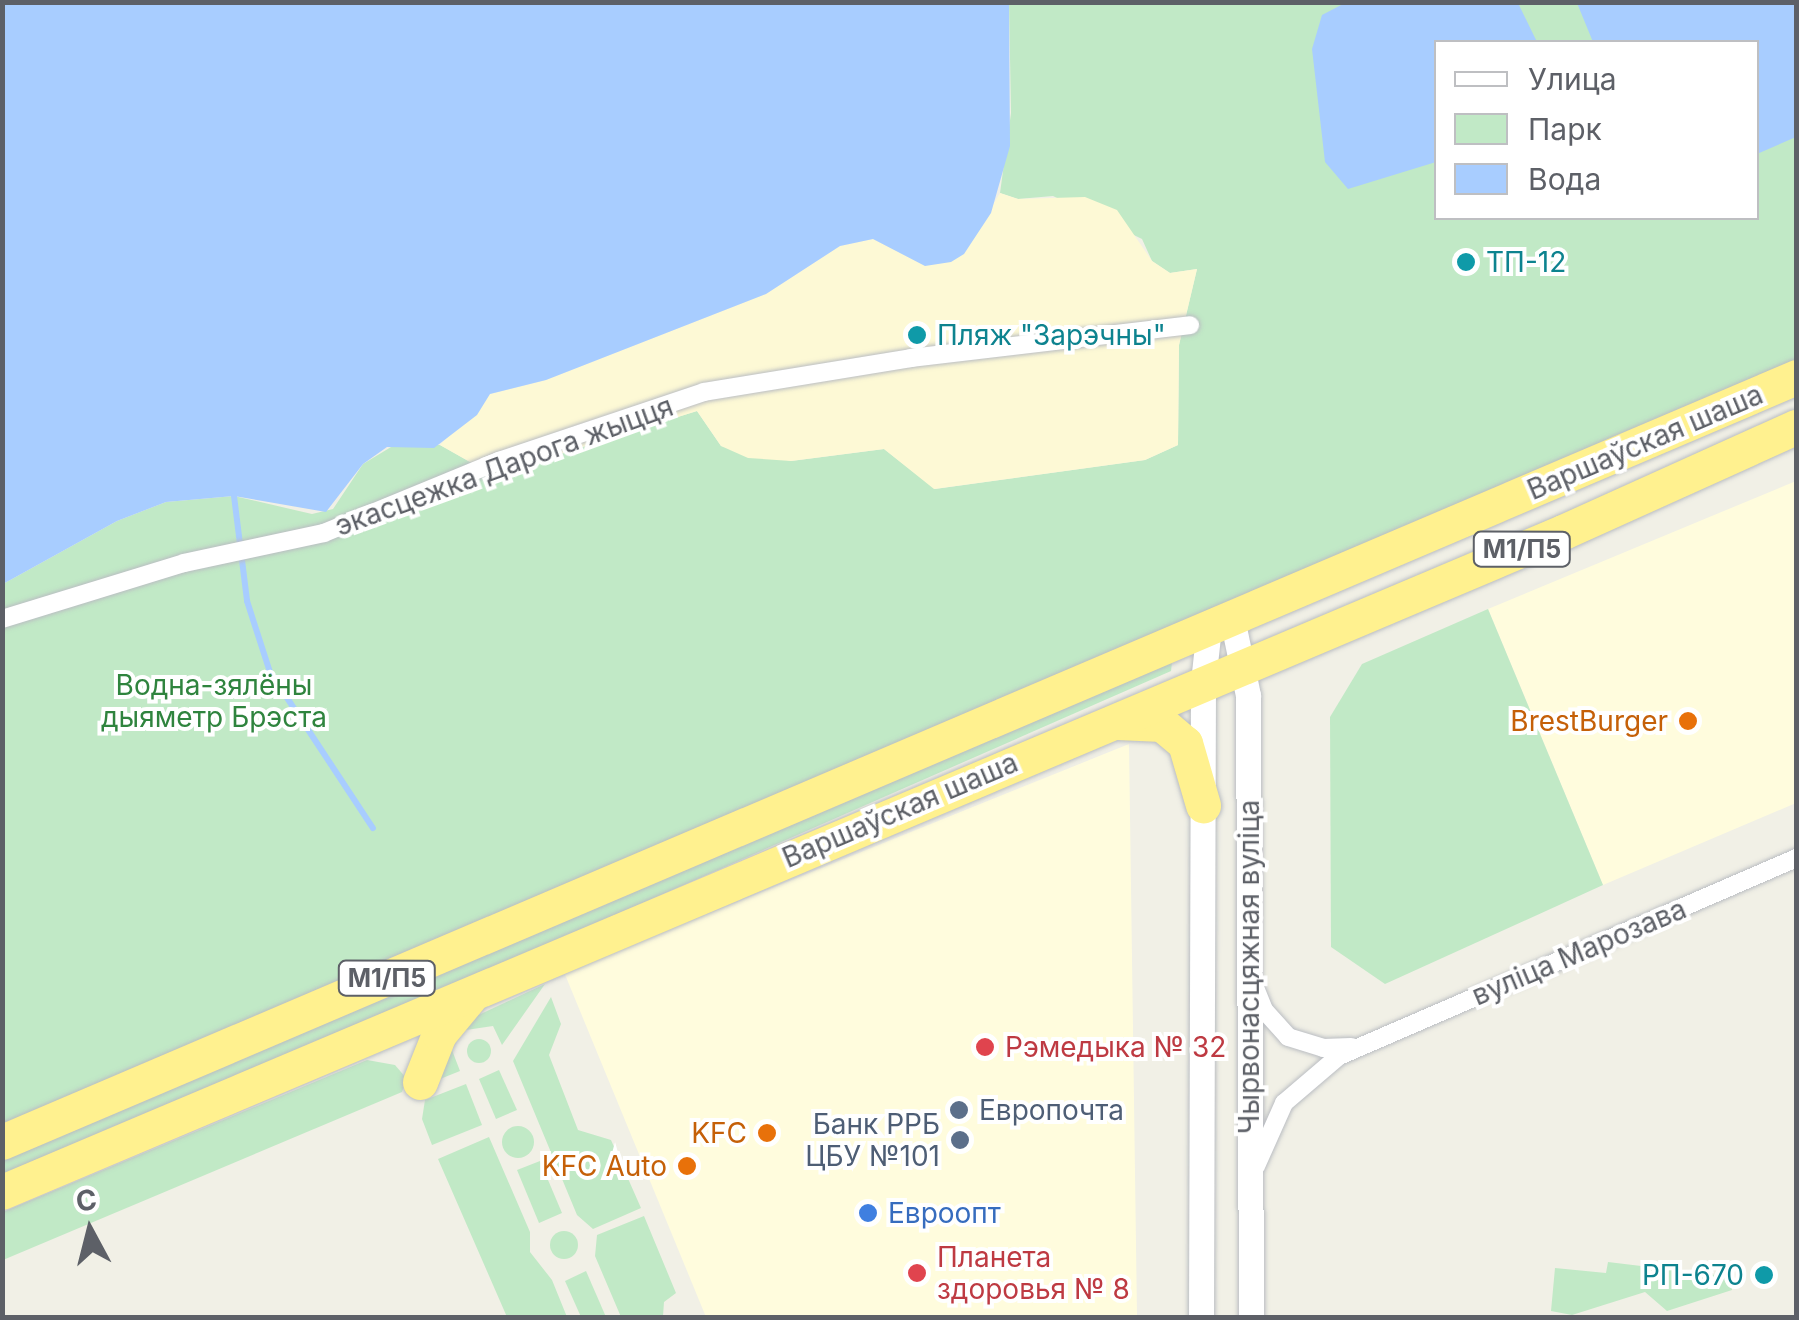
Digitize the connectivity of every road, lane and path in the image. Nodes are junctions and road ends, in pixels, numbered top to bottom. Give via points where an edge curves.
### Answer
1 (1190, 326) dead end
2 (1796, 377) edge
3 (1796, 427) edge
4 (1754, 446) junction
5 (1796, 446) edge
6 (2, 619) edge
7 (1221, 623) junction
8 (1244, 665) junction
9 (1203, 682) junction
10 (1111, 722) junction
11 (1203, 805) junction
12 (1796, 858) edge
13 (1249, 968) junction
14 (478, 990) junction
15 (1362, 1045) junction
16 (348, 1046) junction
17 (2, 1142) edge
18 (1250, 1186) junction
19 (2, 1192) edge
20 (1200, 1318) edge
21 (1250, 1318) edge

1 - 6 street, экасцежка Дарога жыцця via 911,358 704,392 499,461 324,533 184,563
2 - 7 highway, Варшаўская шаша / М1/П5
3 - 4 highway, Варшаўская шаша / М1/П5
4 - 5 highway
4 - 8 highway, Варшаўская шаша / М1/П5
7 - 8 main road, Чырвонасцяжная вуліца
7 - 9 main road, Чырвонасцяжная вуліца
7 - 17 highway, Варшаўская шаша / М1/П5
8 - 9 highway, Варшаўская шаша / М1/П5
8 - 13 main road, Чырвонасцяжная вуліца
9 - 10 highway, Варшаўская шаша / М1/П5
9 - 11 main road, Чырвонасцяжная вуліца
10 - 11 highway via 1162,724 1185,743
10 - 14 highway, Варшаўская шаша / М1/П5
11 - 20 main road, Чырвонасцяжная вуліца
12 - 15 street, вуліца Марозава
13 - 15 street, вуліца Марозава via 1264,1010 1288,1037 1323,1048
13 - 18 main road, Чырвонасцяжная вуліца
14 - 16 highway, Варшаўская шаша / М1/П5
14 - 16 highway via 439,1034 420,1082 396,1054
15 - 18 street, вуліца Марозава via 1322,1067 1284,1103
16 - 19 highway, Варшаўская шаша / М1/П5
18 - 21 main road, Чырвонасцяжная вуліца

